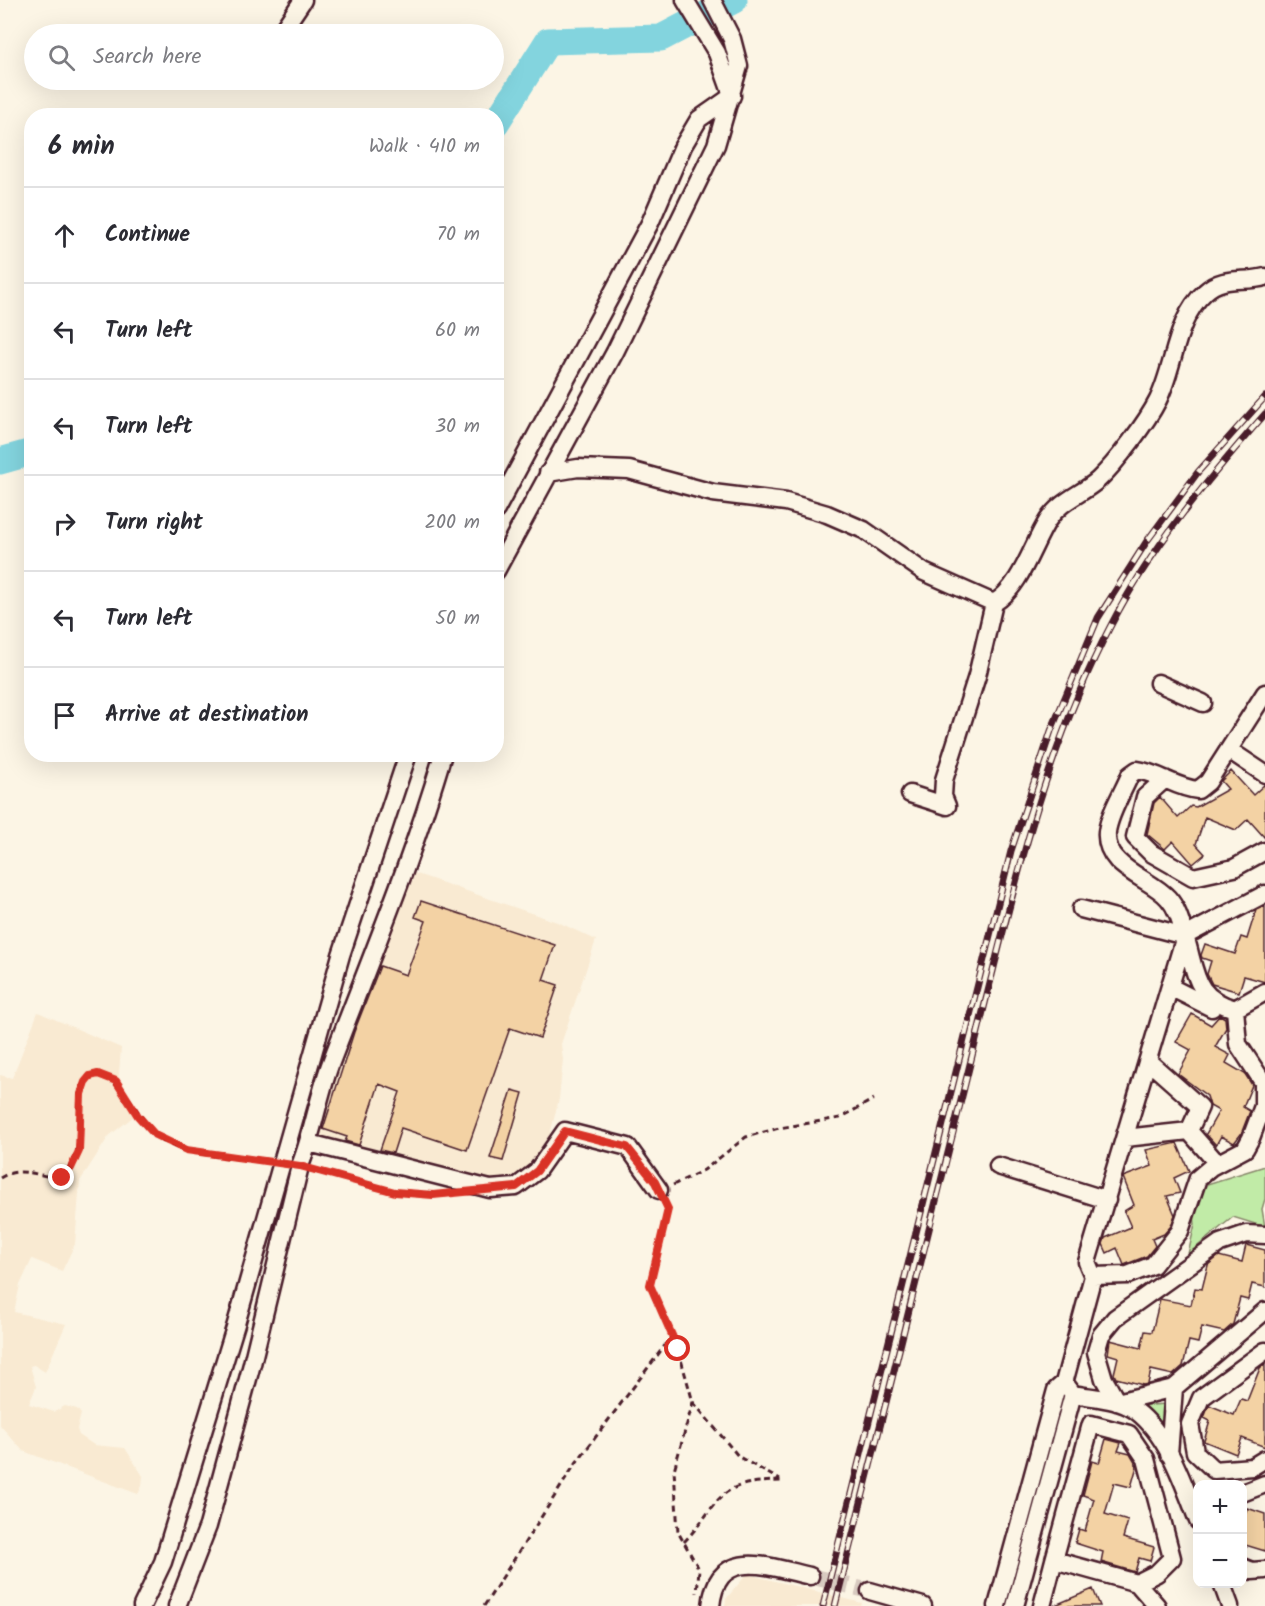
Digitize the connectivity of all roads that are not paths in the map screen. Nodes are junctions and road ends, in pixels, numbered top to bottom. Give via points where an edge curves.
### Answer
1 (303, 0) edge
2 (685, 0) edge
3 (712, 0) edge
4 (287, 24) edge
5 (732, 96) junction
6 (1265, 277) edge
7 (548, 473) junction
8 (504, 495) edge
9 (504, 556) edge
10 (994, 603) junction
11 (1158, 683) dead end
12 (1265, 693) edge
13 (1203, 704) dead end
14 (1228, 750) junction
15 (405, 762) edge
16 (441, 762) edge
17 (1265, 774) edge
18 (1165, 779) junction
19 (910, 794) dead end
20 (1265, 851) edge
21 (1265, 894) edge
22 (1081, 909) dead end
23 (1185, 936) junction
24 (1170, 987) junction
25 (1265, 992) edge
26 (1235, 1014) junction
27 (1148, 1061) junction
28 (1188, 1131) junction
29 (1125, 1138) junction
30 (309, 1143) junction
31 (1217, 1163) junction
32 (998, 1166) dead end
33 (659, 1190) road end
34 (1107, 1200) junction
35 (1265, 1235) edge
36 (1093, 1276) junction
37 (1265, 1311) edge
38 (1265, 1351) edge
39 (1068, 1388) junction
40 (1174, 1389) junction
41 (1117, 1402) junction
42 (1044, 1435) junction
43 (1060, 1439) junction
44 (1084, 1445) junction
45 (1169, 1454) junction
46 (1265, 1459) edge
47 (1265, 1484) edge
48 (1247, 1491) edge
49 (1193, 1507) edge
50 (1054, 1560) junction
51 (163, 1562) junction
52 (1247, 1569) edge
53 (1265, 1569) edge
54 (810, 1576) tunnel mouth
55 (188, 1578) junction
56 (1137, 1583) junction
57 (1223, 1588) edge
58 (870, 1591) tunnel mouth
59 (703, 1603) edge
60 (142, 1606) edge
61 (177, 1606) edge
62 (923, 1606) edge
63 (996, 1606) edge
64 (1014, 1606) edge
65 (1042, 1606) edge
66 (1156, 1606) edge
67 (1230, 1606) edge

1 - 4 street
2 - 5 street via 717,53
3 - 5 street via 732,39 739,66
5 - 7 street via 716,145 690,201 615,352
5 - 8 street via 699,120 682,146 650,223
6 - 10 street via 1221,281 1205,291 1181,331 1158,399 1140,428 1098,480 1049,518 1009,591
7 - 9 street
7 - 10 street via 578,468 629,470 713,493 786,502 864,530 924,572
10 - 19 street via 977,676 944,780 947,806
11 - 13 street
12 - 14 street
14 - 17 street
14 - 18 street via 1208,782 1198,790
15 - 51 street via 341,955 236,1324
16 - 30 street via 424,821 329,1069
18 - 20 street via 1145,797 1135,837 1151,853 1193,877 1234,868
18 - 23 street via 1137,770 1130,775 1107,830 1108,842 1121,865 1168,898
21 - 23 street
22 - 23 street
23 - 24 street
23 - 26 street via 1203,993
24 - 26 street
24 - 27 street
25 - 26 street
26 - 31 street via 1238,1044 1263,1082 1263,1106 1245,1149
27 - 28 street via 1200,1107
27 - 29 street
28 - 29 street
28 - 31 street
29 - 34 street
30 - 33 street via 490,1189 516,1187 537,1171 565,1131 627,1147
30 - 55 street via 214,1505
31 - 36 street via 1198,1178 1180,1231 1153,1265 1128,1275
32 - 34 street
34 - 36 street via 1087,1262
35 - 41 street via 1246,1234 1220,1243 1115,1318 1101,1335 1096,1352 1104,1379
36 - 39 street
37 - 40 street
38 - 46 street via 1200,1398 1190,1424 1195,1452 1214,1470 1252,1467
39 - 41 street
39 - 42 street via 1056,1390
39 - 43 street
40 - 41 street
40 - 45 street
41 - 45 street via 1136,1411
42 - 43 street
42 - 63 street
43 - 44 street
43 - 64 street
44 - 50 street
44 - 56 street via 1091,1424 1130,1434 1146,1458 1172,1558 1157,1573
45 - 49 street
47 - 48 street
50 - 56 street
50 - 65 street
51 - 55 street
51 - 60 street
52 - 53 street
54 - 59 street via 752,1563 737,1564 724,1574
55 - 61 street
56 - 66 street
57 - 67 street
58 - 62 street

